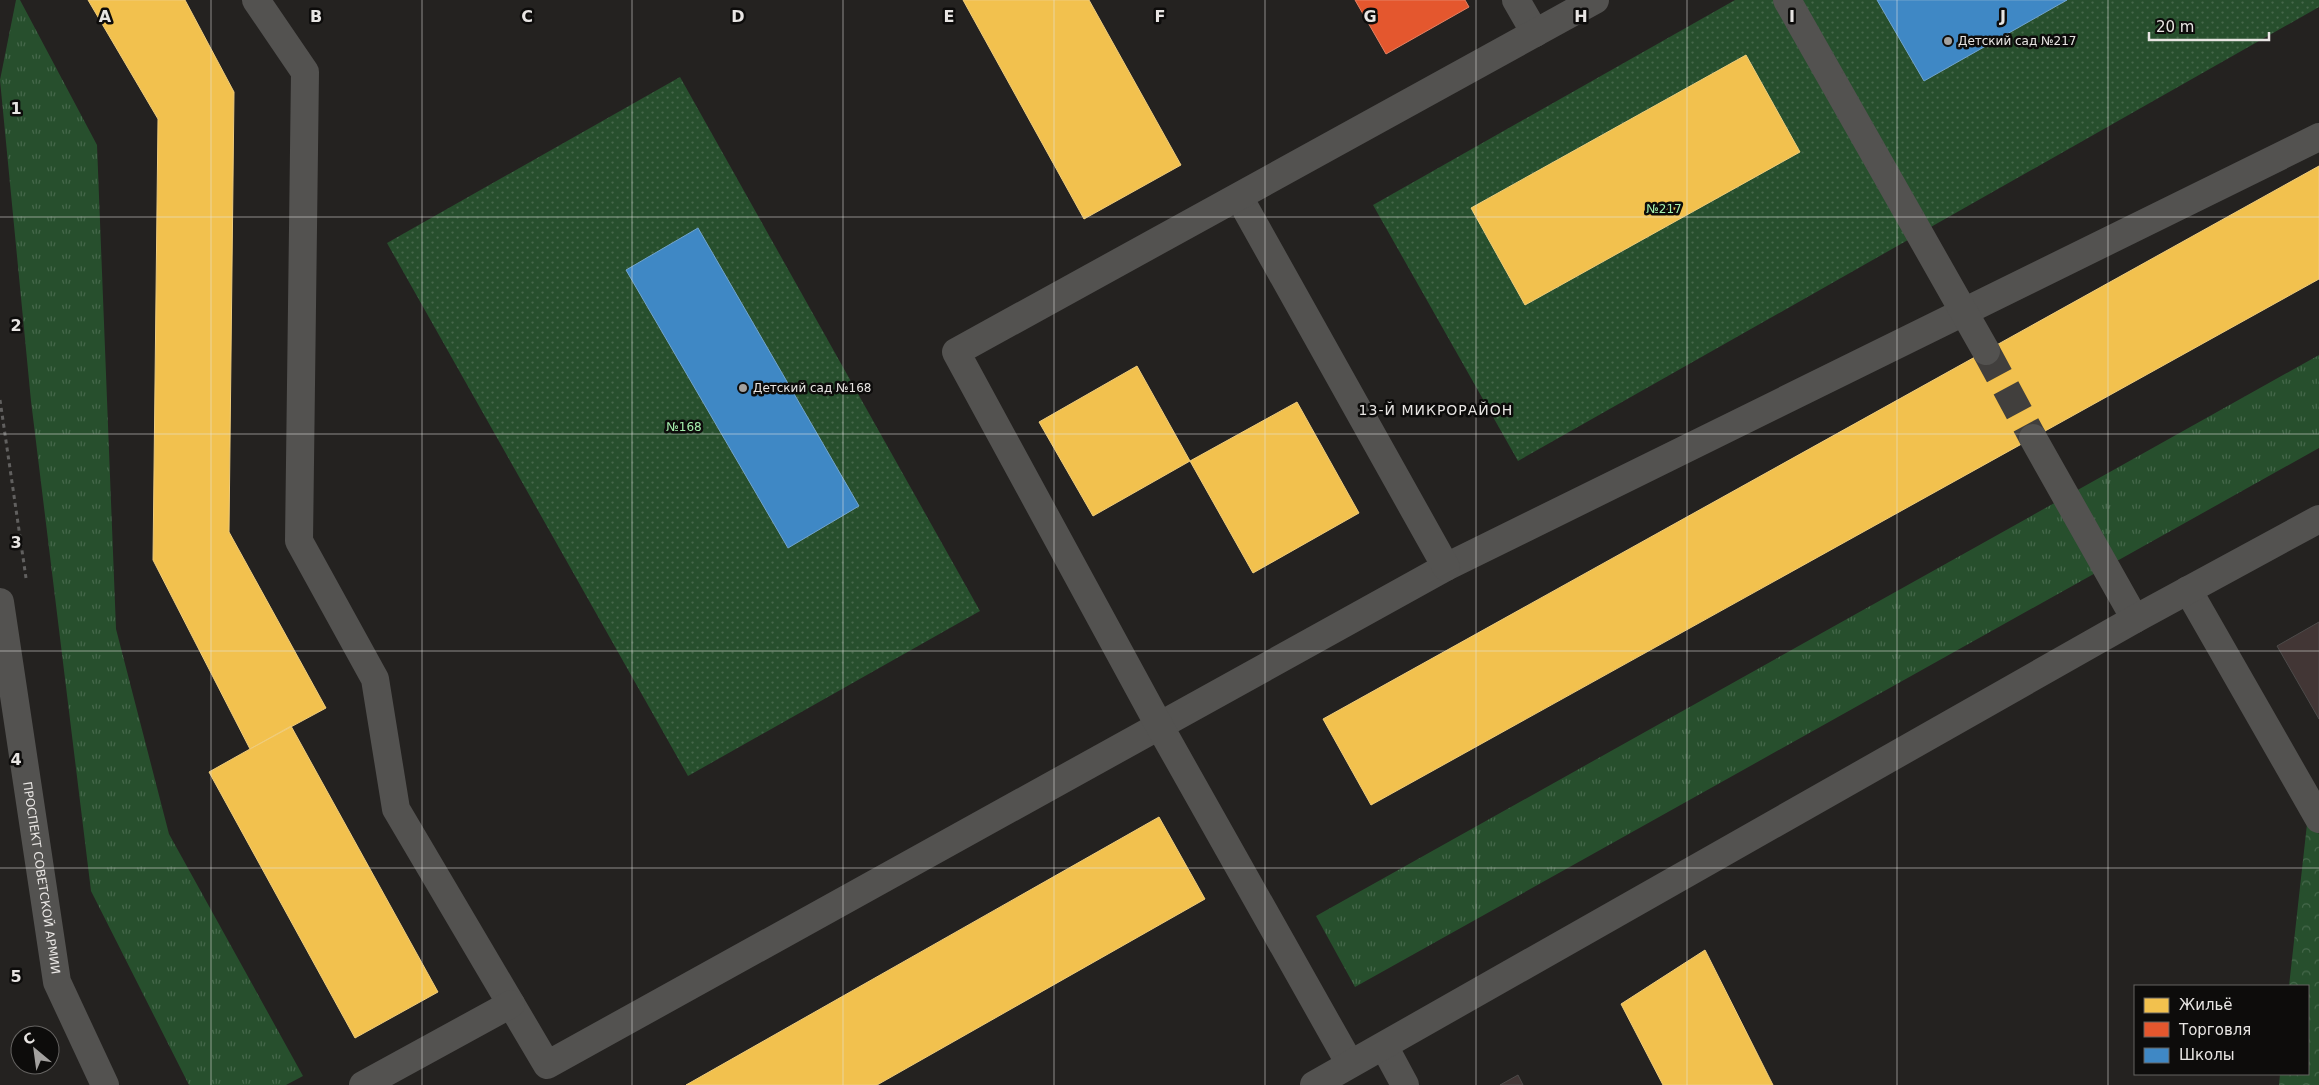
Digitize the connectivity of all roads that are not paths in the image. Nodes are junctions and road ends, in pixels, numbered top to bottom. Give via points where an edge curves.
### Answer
1 (256, 0) edge
2 (1516, 0) edge
3 (1595, 0) edge
4 (1787, 0) edge
5 (1535, 33) junction
6 (2319, 137) edge
7 (1239, 196) junction
8 (1965, 313) junction
9 (1986, 351) tunnel mouth
10 (2033, 438) tunnel mouth
11 (2319, 519) edge
12 (1446, 566) junction
13 (2188, 590) junction
14 (0, 602) edge
15 (2135, 619) junction
16 (1160, 726) junction
17 (2319, 819) edge
18 (511, 1004) junction
19 (1384, 1046) junction
20 (1350, 1064) junction
21 (105, 1085) edge
22 (363, 1085) edge
23 (1314, 1085) edge
24 (1406, 1085) edge

1 - 18 street via 305,72 299,542 375,679 396,809
2 - 5 street
3 - 5 street
4 - 8 street
5 - 7 street
6 - 8 street
7 - 12 street
7 - 16 street via 956,352
8 - 9 street
8 - 12 street
10 - 15 street
11 - 13 street
12 - 16 street
13 - 15 street
13 - 17 street
14 - 21 street, ПРОСПЕКТ СОВЕТСКОЙ АРМИИ via 57,982
15 - 19 street
16 - 18 street via 547,1065
16 - 20 street
18 - 22 street
19 - 20 street
19 - 24 street
20 - 23 street

